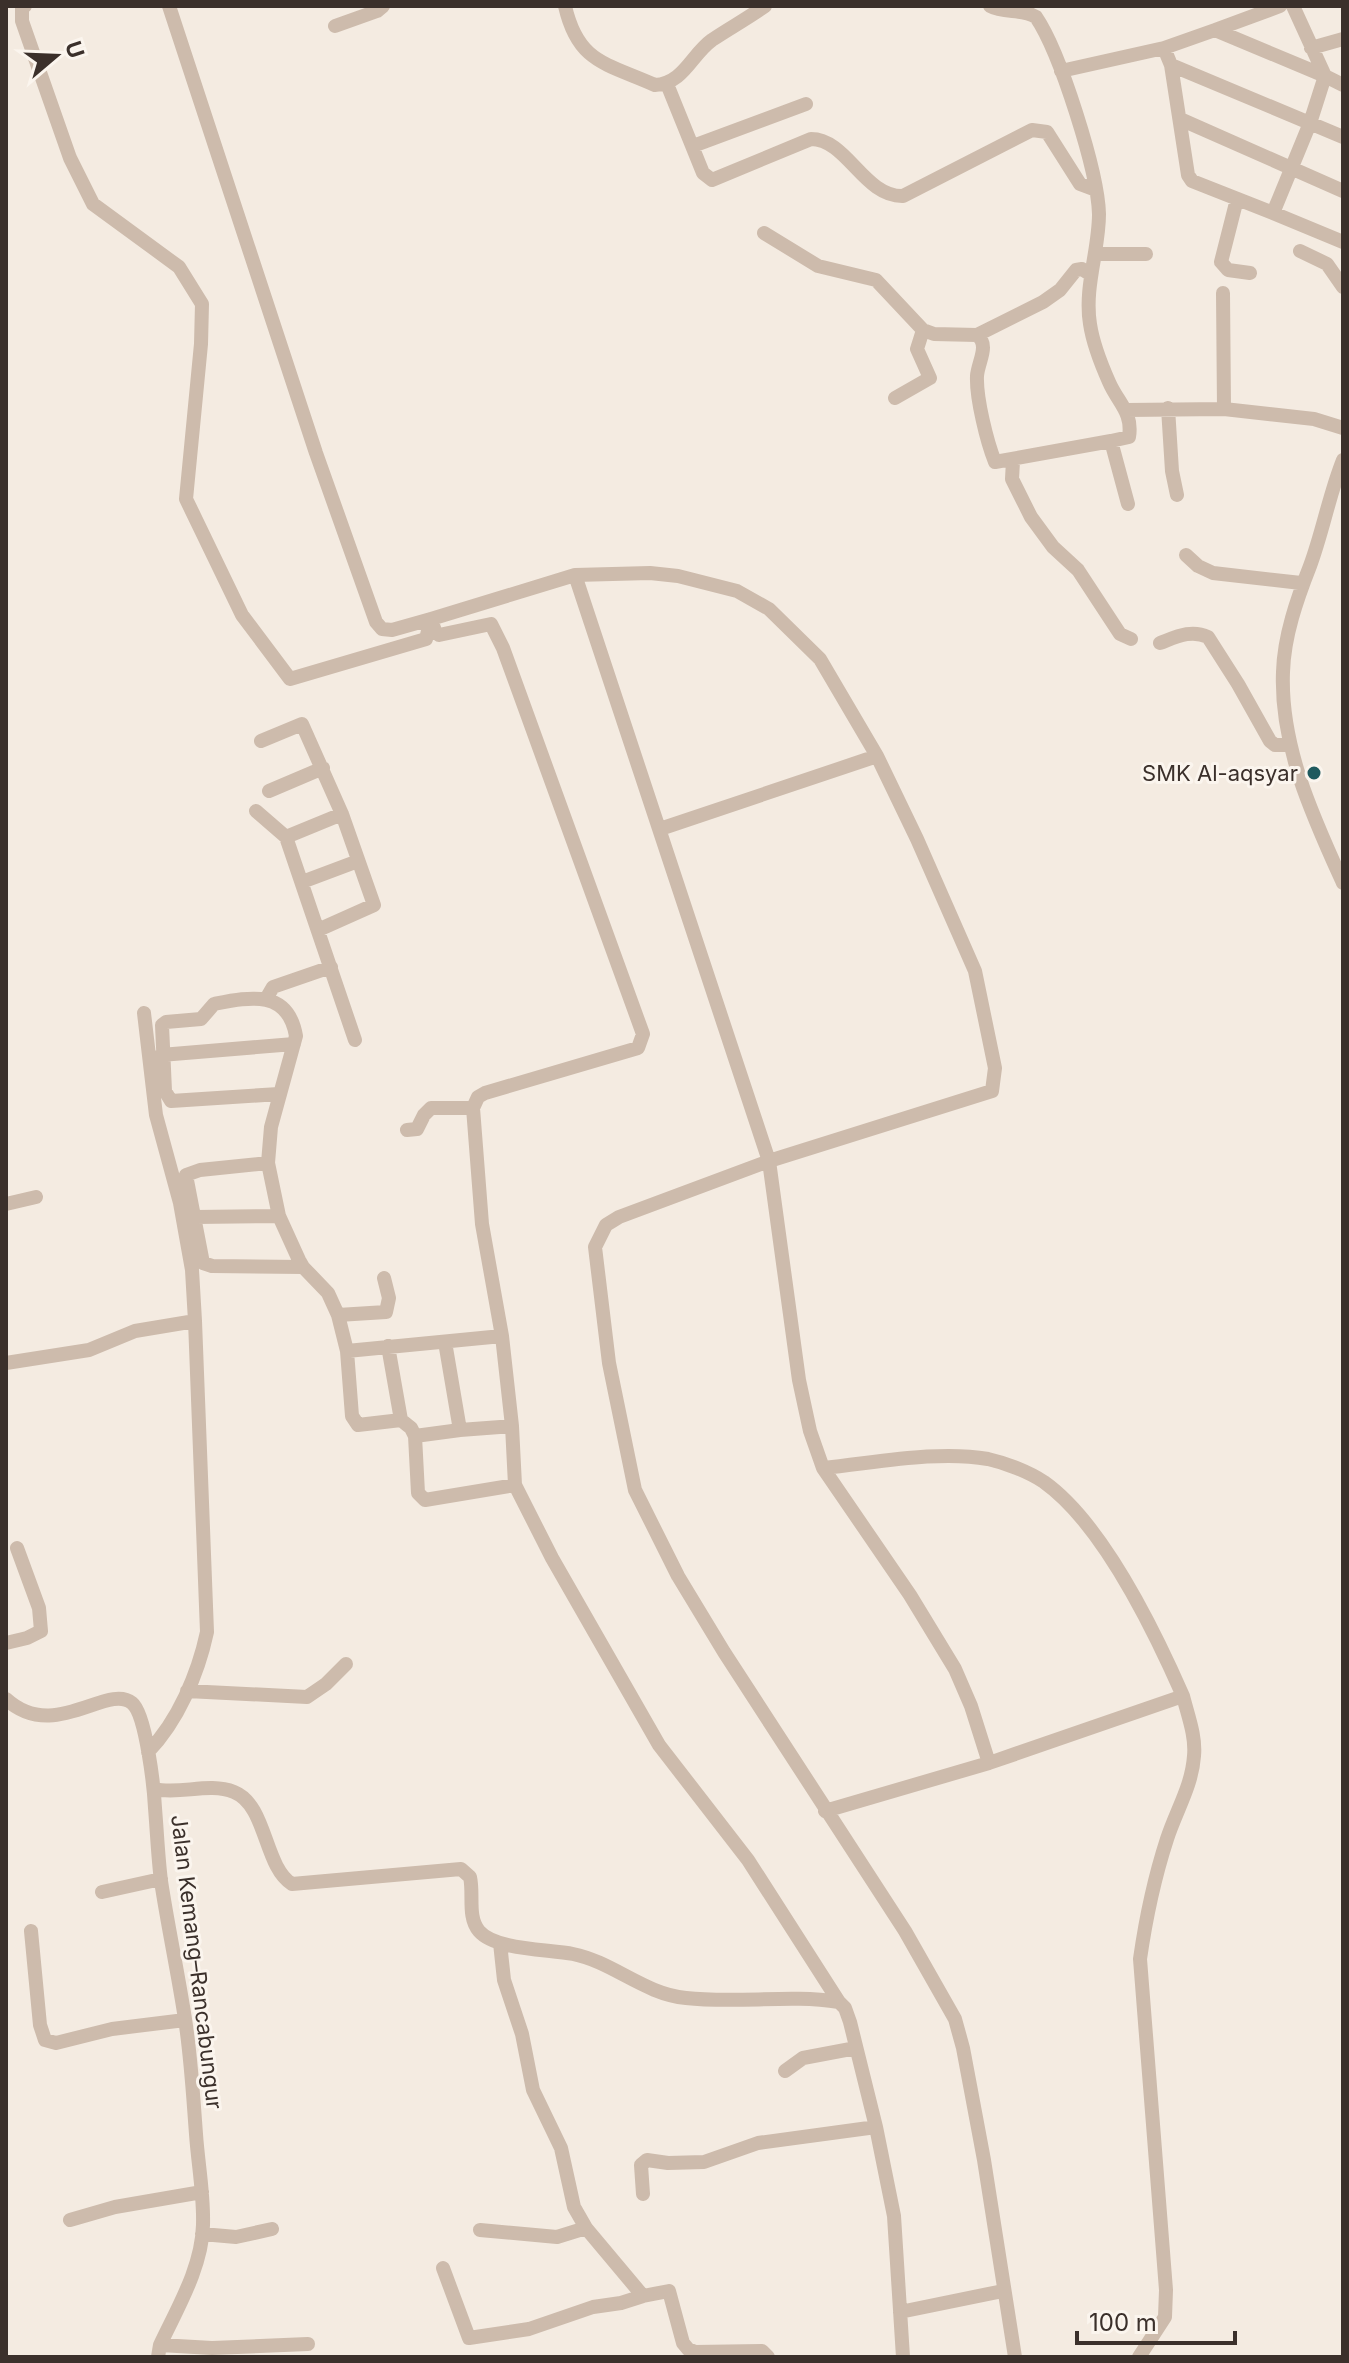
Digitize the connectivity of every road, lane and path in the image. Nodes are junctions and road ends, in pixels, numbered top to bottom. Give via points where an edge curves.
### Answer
1 (25, 6) edge
2 (169, 6) edge
3 (383, 6) edge
4 (565, 6) edge
5 (765, 6) edge
6 (990, 6) edge
7 (1280, 6) edge
8 (1293, 6) edge
9 (335, 26) dead end
10 (1215, 30) junction
11 (1342, 40) edge
12 (1164, 48) junction
13 (1311, 48) junction
14 (1171, 65) junction
15 (1061, 71) junction
16 (1325, 76) junction
17 (667, 84) junction
18 (1343, 85) edge
19 (806, 104) dead end
20 (1180, 119) junction
21 (1310, 123) junction
22 (1343, 137) edge
23 (693, 146) junction
24 (1290, 169) junction
25 (1096, 190) junction
26 (1343, 191) edge
27 (1237, 199) junction
28 (1273, 213) junction
29 (764, 233) dead end
30 (1343, 242) edge
31 (1300, 251) dead end
32 (1095, 254) junction
33 (1146, 254) dead end
34 (1250, 273) dead end
35 (1091, 275) junction
36 (1343, 287) edge
37 (1223, 293) dead end
38 (923, 330) junction
39 (977, 335) junction
40 (895, 398) dead end
41 (1168, 408) junction
42 (1224, 409) junction
43 (1127, 410) junction
44 (1343, 428) edge
45 (1111, 441) junction
46 (1343, 460) edge
47 (1013, 461) junction
48 (1177, 495) dead end
49 (1128, 504) dead end
50 (1186, 555) dead end
51 (575, 575) junction
52 (1301, 583) junction
53 (479, 603) junction
54 (431, 619) junction
55 (491, 624) junction
56 (1131, 639) dead end
57 (1160, 643) dead end
58 (261, 741) dead end
59 (1290, 745) junction
60 (877, 756) junction
61 (323, 768) junction
62 (269, 791) dead end
63 (256, 811) dead end
64 (342, 814) junction
65 (660, 829) junction
66 (286, 837) junction
67 (358, 861) junction
68 (302, 882) junction
69 (1343, 883) edge
70 (318, 930) junction
71 (331, 967) junction
72 (266, 999) junction
73 (144, 1013) dead end
74 (355, 1040) dead end
75 (294, 1044) junction
76 (161, 1055) junction
77 (279, 1094) junction
78 (473, 1108) junction
79 (407, 1130) dead end
80 (769, 1161) junction
81 (268, 1163) junction
82 (36, 1197) dead end
83 (6, 1204) edge
84 (279, 1216) junction
85 (196, 1217) junction
86 (303, 1267) junction
87 (384, 1278) dead end
88 (338, 1315) junction
89 (195, 1321) junction
90 (502, 1336) junction
91 (445, 1342) junction
92 (388, 1346) junction
93 (347, 1351) junction
94 (6, 1363) edge
95 (401, 1420) junction
96 (512, 1426) junction
97 (460, 1430) junction
98 (415, 1436) junction
99 (823, 1468) junction
100 (515, 1485) junction
101 (17, 1548) dead end
102 (6, 1643) edge
103 (346, 1664) dead end
104 (187, 1691) junction
105 (1183, 1696) junction
106 (6, 1699) edge
107 (148, 1752) junction
108 (989, 1763) junction
109 (154, 1789) junction
110 (825, 1811) junction
111 (161, 1879) junction
112 (102, 1892) dead end
113 (31, 1931) dead end
114 (500, 1943) junction
115 (839, 2002) junction
116 (185, 2020) junction
117 (856, 2048) junction
118 (785, 2071) dead end
119 (876, 2127) junction
120 (202, 2192) junction
121 (643, 2194) dead end
122 (70, 2220) dead end
123 (586, 2228) junction
124 (272, 2229) dead end
125 (480, 2230) dead end
126 (202, 2234) junction
127 (443, 2268) dead end
128 (1003, 2291) junction
129 (643, 2296) junction
130 (900, 2312) junction
131 (308, 2344) dead end
132 (159, 2351) edge
133 (291, 2351) edge
134 (768, 2357) edge
135 (903, 2357) edge
136 (1015, 2357) edge
137 (1139, 2357) edge

1 - 54 street via 22,21 70,158 93,204 179,267 202,304 186,499 242,615 290,679 426,639
2 - 54 street via 376,622 392,630
3 - 9 street
4 - 17 street via 570,30 587,54 655,85
5 - 17 street via 710,42 680,77
6 - 15 street via 1036,17
7 - 10 street
8 - 13 street
10 - 12 street
10 - 16 street
11 - 13 street
12 - 14 street
12 - 15 street
13 - 16 street
14 - 20 street
14 - 21 street
15 - 25 street
16 - 18 street
16 - 21 street
17 - 23 street
19 - 23 street
20 - 24 street
20 - 27 street via 1185,166 1192,181
21 - 22 street
21 - 24 street
23 - 25 street via 703,173 712,180 811,139 823,140 879,190 903,196 1032,130 1047,132 1080,184
24 - 26 street
24 - 28 street
25 - 32 street
27 - 28 street
27 - 34 street via 1221,262 1228,270
28 - 30 street
29 - 38 street via 818,266 876,280
31 - 36 street via 1327,264
32 - 33 street
32 - 35 street
35 - 39 street via 1076,270 1043,302
35 - 43 street via 1090,323 1099,358
37 - 42 street
38 - 39 street
38 - 40 street via 917,349 930,378
39 - 47 street via 984,345 979,396 993,458 1000,464
41 - 42 street
41 - 43 street
41 - 48 street
42 - 44 street via 1324,420
43 - 45 street via 1129,437
45 - 47 street
45 - 49 street
46 - 52 street
47 - 56 street via 1012,479 1031,517 1078,570 1120,634
50 - 52 street via 1213,573
51 - 53 street
51 - 60 street via 678,576 737,591 769,609 820,659
51 - 65 street
52 - 59 street via 1283,671
53 - 54 street
53 - 55 street
54 - 55 street via 439,635
55 - 78 street via 643,1034 638,1048 485,1093
57 - 59 street via 1187,634 1208,637 1270,741
58 - 61 street via 302,724
59 - 69 street
60 - 65 street
60 - 80 street via 975,971 995,1068 992,1091
61 - 62 street
61 - 64 street
63 - 66 street
64 - 66 street
64 - 67 street
65 - 80 street
66 - 68 street
67 - 68 street
67 - 70 street via 374,905
68 - 70 street
70 - 71 street
71 - 72 street via 273,987
71 - 74 street
72 - 75 street via 290,1017
72 - 76 street via 214,1004 201,1019 166,1022 160,1029
73 - 89 street via 156,1115 192,1270
75 - 76 street
75 - 77 street
76 - 77 street via 171,1101
77 - 81 street
78 - 79 street via 431,1108 417,1129
78 - 90 street via 482,1224
80 - 99 street via 799,1380
80 - 110 street via 619,1217 606,1225 595,1247 609,1363 635,1490 678,1576
81 - 84 street
81 - 85 street via 186,1175
82 - 83 street
84 - 85 street
84 - 86 street
85 - 86 street via 206,1266
86 - 88 street via 328,1293
87 - 88 street via 386,1312
88 - 93 street
89 - 94 street via 135,1331 89,1350
89 - 104 street via 207,1632
90 - 91 street
90 - 96 street
91 - 92 street
91 - 97 street
92 - 93 street
92 - 95 street
93 - 95 street via 354,1422
95 - 98 street
96 - 97 street
96 - 100 street
97 - 98 street
98 - 100 street via 418,1493 425,1500
99 - 105 street via 957,1456 990,1460 1042,1481 1066,1500 1094,1535 1146,1619
99 - 108 street via 955,1669
100 - 115 street via 659,1745 748,1860
101 - 102 street via 39,1608 41,1631
103 - 104 street via 307,1697
104 - 107 street
105 - 108 street
105 - 137 street via 1194,1755 1147,1908 1140,1959 1166,2290 1165,2317
106 - 107 street, Jalan Kemang–Rancabungur via 37,1716 122,1699 131,1702
107 - 109 street, Jalan Kemang–Rancabungur
108 - 110 street
109 - 111 street, Jalan Kemang–Rancabungur
109 - 114 street via 218,1788 242,1796 292,1884 461,1869 470,1877 477,1929
110 - 128 street via 905,1931 955,2019 984,2160
111 - 112 street
111 - 116 street, Jalan Kemang–Rancabungur
113 - 116 street via 45,2040 56,2043
114 - 115 street via 583,1956 668,1996
114 - 123 street via 504,1980 533,2090 561,2148 574,2207
115 - 117 street
116 - 120 street, Jalan Kemang–Rancabungur
117 - 118 street via 803,2058
117 - 119 street
119 - 121 street via 758,2143 704,2162 647,2160 641,2165
119 - 130 street via 894,2216
120 - 122 street
120 - 126 street, Jalan Kemang–Rancabungur
123 - 125 street via 557,2237
123 - 129 street
124 - 126 street via 236,2237
126 - 132 street, Jalan Kemang–Rancabungur via 193,2273
127 - 129 street via 469,2338 529,2329
128 - 130 street
128 - 136 street
129 - 134 street via 669,2291 688,2349 762,2351
130 - 135 street
131 - 133 street
132 - 133 street

